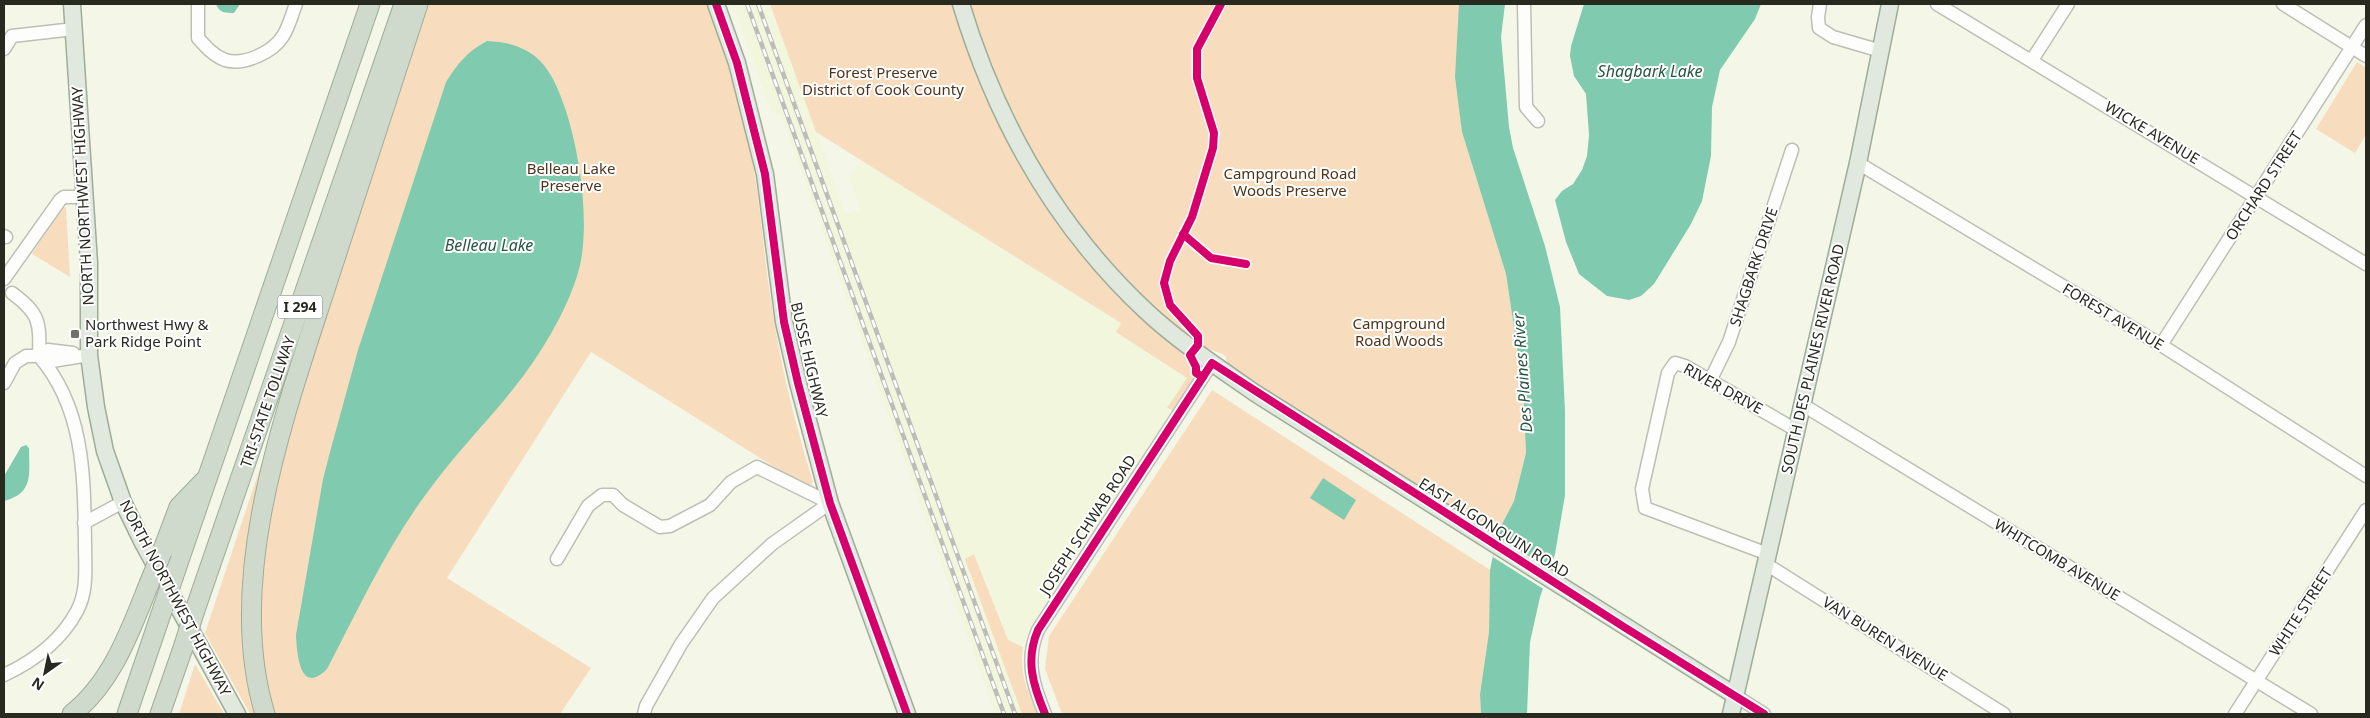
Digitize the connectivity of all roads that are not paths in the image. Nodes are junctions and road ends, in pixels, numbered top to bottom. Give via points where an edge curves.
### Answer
1 (72, 4) edge
2 (198, 4) edge
3 (296, 4) edge
4 (370, 4) edge
5 (404, 4) edge
6 (418, 4) edge
7 (716, 4) edge
8 (961, 4) edge
9 (1524, 4) edge
10 (1820, 4) edge
11 (1890, 4) edge
12 (1938, 4) edge
13 (2068, 4) edge
14 (2283, 4) edge
15 (2366, 25) edge
16 (74, 29) junction
17 (2352, 47) junction
18 (4, 49) edge
19 (1880, 51) junction
20 (2366, 56) edge
21 (2032, 60) junction
22 (1538, 121) dead end
23 (1792, 150) dead end
24 (1858, 163) junction
25 (86, 197) junction
26 (2257, 197) junction
27 (2366, 264) edge
28 (4, 279) edge
29 (12, 294) dead end
30 (2161, 345) junction
31 (89, 355) junction
32 (40, 356) junction
33 (1212, 363) junction
34 (1710, 381) junction
35 (4, 383) edge
36 (1803, 405) junction
37 (1796, 430) junction
38 (208, 476) junction
39 (2366, 476) edge
40 (123, 502) junction
41 (830, 502) junction
42 (1645, 508) joint
43 (2366, 510) edge
44 (84, 523) junction
45 (557, 559) dead end
46 (1767, 559) junction
47 (4, 675) edge
48 (2256, 682) junction
49 (1736, 696) junction
50 (72, 714) edge
51 (127, 714) edge
52 (160, 714) edge
53 (237, 714) edge
54 (265, 714) edge
55 (644, 714) edge
56 (907, 714) edge
57 (1045, 714) edge
58 (1731, 714) edge
59 (1764, 714) edge
60 (2004, 714) edge
61 (2235, 714) edge
62 (2311, 714) edge

1 - 16 main road, NORTH NORTHWEST HIGHWAY
2 - 3 street via 198,38 208,51 226,60 251,59 268,53 283,36
4 - 38 highway, I 294
5 - 52 highway, TRI-STATE TOLLWAY / I 294, bridge
6 - 54 highway via 299,369 264,494 251,594 251,638
7 - 41 main road, BUSSE HIGHWAY via 737,63 765,174 784,322
8 - 33 main road, EAST ALGONQUIN ROAD via 998,105 1023,156 1053,204 1112,277 1147,312
9 - 22 street via 1526,107
10 - 19 street via 1819,28 1833,37
11 - 19 main road, SOUTH DES PLAINES RIVER ROAD
12 - 21 street, WICKE AVENUE
13 - 21 street
14 - 17 street
15 - 17 street, ORCHARD STREET
16 - 18 street via 12,36
16 - 25 main road, NORTH NORTHWEST HIGHWAY
17 - 20 street
17 - 26 street, ORCHARD STREET
19 - 24 main road, SOUTH DES PLAINES RIVER ROAD
21 - 26 street, WICKE AVENUE
23 - 34 street, SHAGBARK DRIVE via 1729,342
24 - 30 street, FOREST AVENUE
24 - 36 main road, SOUTH DES PLAINES RIVER ROAD
25 - 28 street via 60,200
25 - 31 main road, NORTH NORTHWEST HIGHWAY
26 - 27 street, WICKE AVENUE
26 - 30 street, ORCHARD STREET
29 - 32 street via 31,308 36,316 40,327
30 - 39 street, FOREST AVENUE
31 - 32 street via 52,361
31 - 40 main road, NORTH NORTHWEST HIGHWAY via 103,441
32 - 35 street via 20,359
32 - 44 street via 54,373 73,419 83,467
33 - 49 main road, EAST ALGONQUIN ROAD
33 - 57 street, JOSEPH SCHWAB ROAD via 1038,630 1030,663 1033,683
34 - 37 street, RIVER DRIVE
34 - 42 street, RIVER DRIVE via 1680,364 1673,365 1668,373 1642,489
36 - 37 main road, SOUTH DES PLAINES RIVER ROAD
36 - 48 street, WHITCOMB AVENUE
37 - 46 main road, SOUTH DES PLAINES RIVER ROAD
38 - 50 highway, bridge via 179,507 110,670
38 - 51 highway, I 294, bridge
40 - 44 street
40 - 53 main road, NORTH NORTHWEST HIGHWAY
41 - 45 street via 756,467 731,482 710,505 670,526 660,527 623,505 613,495 602,495 588,506
41 - 55 street via 772,544 713,598 681,644
41 - 56 main road, BUSSE HIGHWAY
42 - 46 street, VAN BUREN AVENUE
43 - 48 street, WHITE STREET
44 - 47 street via 85,582 78,610 51,645 26,664
46 - 49 main road, SOUTH DES PLAINES RIVER ROAD
46 - 60 street, VAN BUREN AVENUE
48 - 61 street, WHITE STREET
48 - 62 street, WHITCOMB AVENUE
49 - 58 main road, SOUTH DES PLAINES RIVER ROAD
49 - 59 street, EAST ALGONQUIN ROAD

